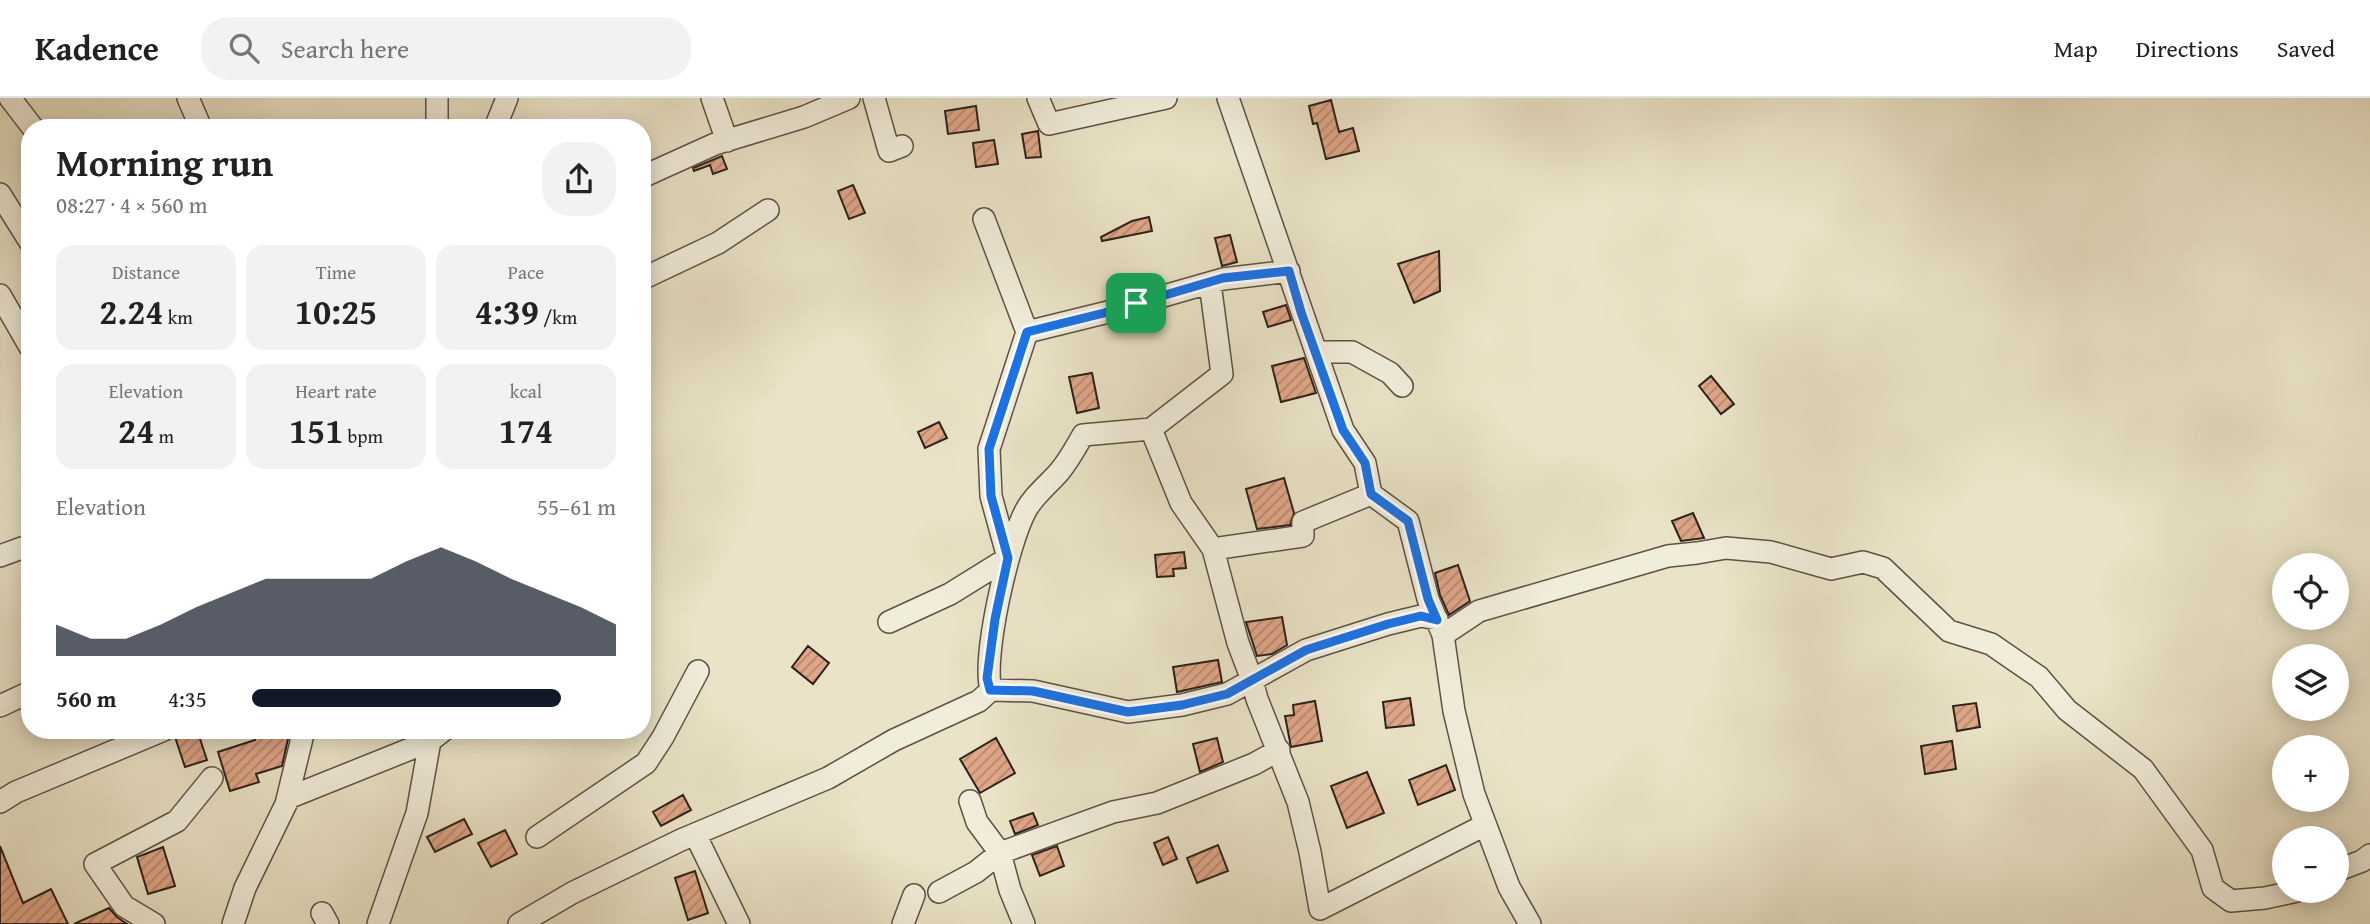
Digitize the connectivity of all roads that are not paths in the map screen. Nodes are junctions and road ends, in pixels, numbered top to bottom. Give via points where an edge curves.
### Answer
1 (10, 98) edge
2 (188, 98) edge
3 (437, 98) edge
4 (507, 98) edge
5 (712, 98) edge
6 (849, 98) edge
7 (874, 98) edge
8 (1038, 98) edge
9 (1166, 98) edge
10 (1228, 98) edge
11 (828, 102) edge
12 (26, 119) edge
13 (197, 119) edge
14 (437, 119) edge
15 (499, 119) edge
16 (727, 141) junction
17 (902, 146) dead end
18 (651, 173) edge
19 (0, 194) edge
20 (768, 210) dead end
21 (984, 219) dead end
22 (21, 228) edge
23 (1289, 271) junction
24 (651, 275) edge
25 (1210, 283) junction
26 (0, 295) edge
27 (21, 331) edge
28 (1027, 332) junction
29 (1316, 352) junction
30 (1402, 386) dead end
31 (1151, 429) junction
32 (1371, 494) junction
33 (21, 548) edge
34 (1213, 549) junction
35 (0, 555) edge
36 (1008, 558) junction
37 (889, 622) dead end
38 (1440, 627) junction
39 (698, 671) dead end
40 (1252, 680) junction
41 (990, 690) junction
42 (21, 696) edge
43 (0, 706) edge
44 (143, 739) edge
45 (302, 739) edge
46 (428, 739) edge
47 (436, 739) edge
48 (1279, 750) junction
49 (212, 778) dead end
50 (288, 798) junction
51 (970, 801) dead end
52 (0, 802) edge
53 (1485, 825) junction
54 (695, 834) junction
55 (537, 837) dead end
56 (1000, 853) junction
57 (2370, 855) edge
58 (2349, 866) edge
59 (244, 888) junction
60 (939, 892) dead end
61 (914, 895) dead end
62 (2272, 896) edge
63 (154, 924) edge
64 (215, 924) edge
65 (233, 924) edge
66 (378, 924) edge
67 (519, 924) edge
68 (739, 924) edge
69 (903, 924) edge
70 (1024, 924) edge
71 (1530, 924) edge

1 - 12 street
2 - 13 street
3 - 14 street
4 - 15 street
5 - 16 street
6 - 11 street
7 - 17 street via 889,151
8 - 9 street via 1049,124
10 - 23 street
11 - 16 street via 804,117
16 - 18 street
19 - 22 street
20 - 24 street via 718,243
21 - 28 street
23 - 25 street
23 - 29 street
25 - 28 street
25 - 31 street via 1222,374
26 - 27 street
28 - 36 street via 989,449 991,496
29 - 30 street via 1352,352 1390,373
29 - 32 street via 1343,430 1365,463
31 - 34 street via 1181,503
31 - 36 street via 1083,435 1062,469 1025,510
32 - 34 street via 1303,522 1303,536
32 - 38 street via 1408,521
33 - 35 street
34 - 40 street
36 - 37 street via 950,594
36 - 41 street via 995,619 987,678
38 - 40 street via 1421,616 1306,650
38 - 53 street via 1461,746
38 - 62 street via 1479,611 1668,556 1726,548 1771,552 1830,569 1863,562 1883,568 1949,631 1991,644 2039,677 2067,710 2143,769 2202,850 2213,888 2231,901
39 - 55 street via 646,763
40 - 41 street via 1227,694 1128,712 1033,691
40 - 48 street
41 - 54 street via 979,702 894,740 828,778
42 - 43 street
44 - 52 street
45 - 50 street
46 - 50 street
47 - 66 street via 417,813
48 - 53 street via 1298,802 1320,909
48 - 56 street via 1157,803 1112,812
49 - 63 street via 177,821 95,864 124,906
50 - 59 street
51 - 56 street via 976,822
53 - 71 street via 1509,887
54 - 67 street
54 - 68 street
56 - 60 street
56 - 70 street
57 - 58 street
59 - 64 street
59 - 65 street
61 - 69 street

